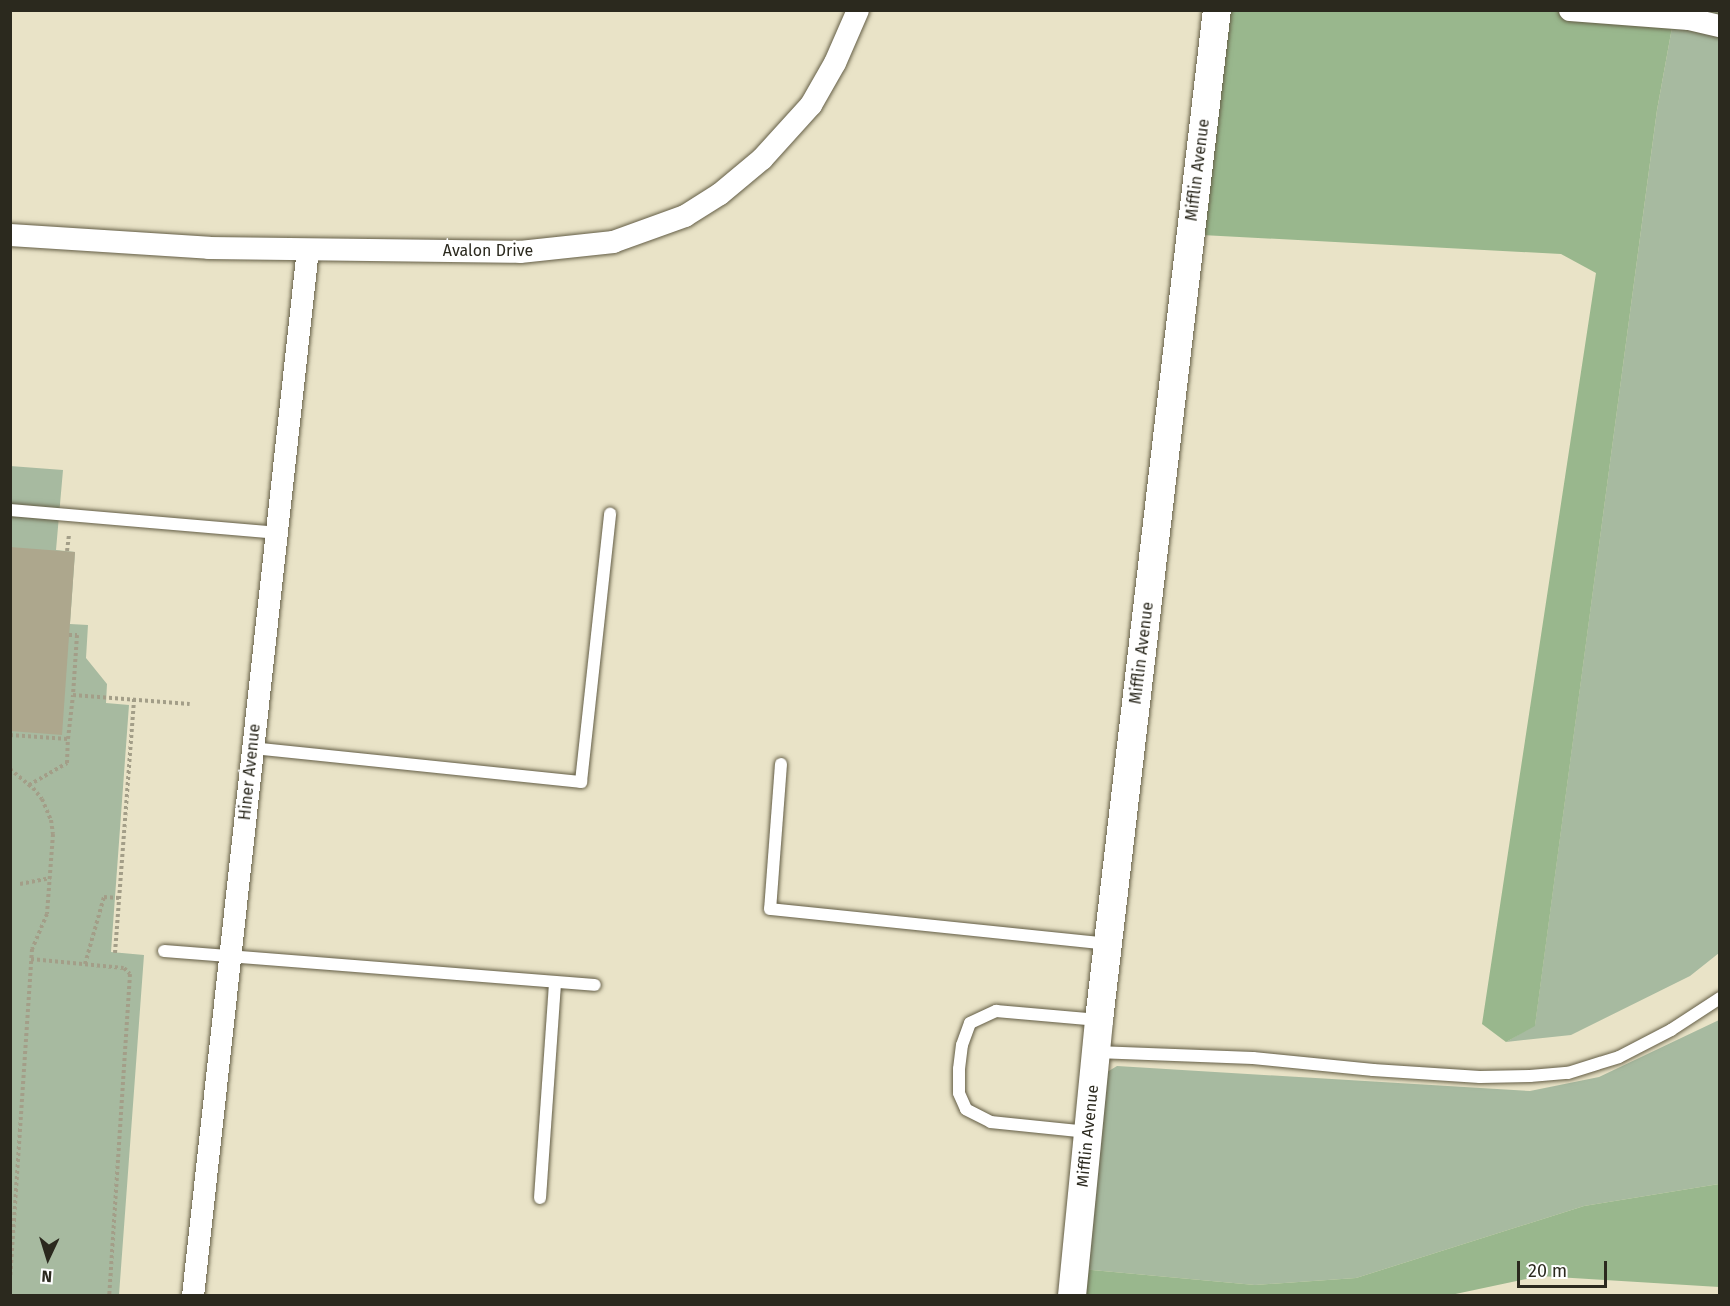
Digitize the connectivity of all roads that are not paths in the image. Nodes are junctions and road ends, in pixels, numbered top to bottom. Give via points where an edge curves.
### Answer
1 (858, 10) edge
2 (1217, 10) edge
3 (1570, 10) edge
4 (1719, 26) edge
5 (10, 235) edge
6 (308, 249) junction
7 (10, 510) edge
8 (610, 514) dead end
9 (276, 533) junction
10 (252, 748) junction
11 (781, 764) dead end
12 (1108, 944) junction
13 (164, 951) dead end
14 (232, 955) junction
15 (555, 983) junction
16 (595, 985) dead end
17 (1719, 998) edge
18 (1099, 1020) junction
19 (1096, 1052) junction
20 (1088, 1132) junction
21 (540, 1198) dead end
22 (193, 1296) edge
23 (1072, 1296) edge

1 - 6 street, Avalon Drive via 835,63 803,114 762,159 720,194 685,216 613,242 571,249
2 - 12 street, Mifflin Avenue
3 - 4 street via 1689,19
5 - 6 street, Avalon Drive via 209,248
6 - 9 street, Hiner Avenue
7 - 9 lane
8 - 10 lane via 581,782
9 - 10 street, Hiner Avenue
10 - 14 street, Hiner Avenue
11 - 12 lane via 770,909
12 - 18 street, Mifflin Avenue
13 - 14 lane
14 - 15 lane
14 - 22 street, Hiner Avenue
15 - 16 lane
15 - 21 lane
17 - 19 lane via 1671,1030 1619,1057 1568,1073 1480,1077 1253,1058
18 - 19 street, Mifflin Avenue
18 - 20 lane via 996,1011 970,1023 960,1061 959,1093 966,1109 992,1122
19 - 20 street, Mifflin Avenue
20 - 23 street, Mifflin Avenue

